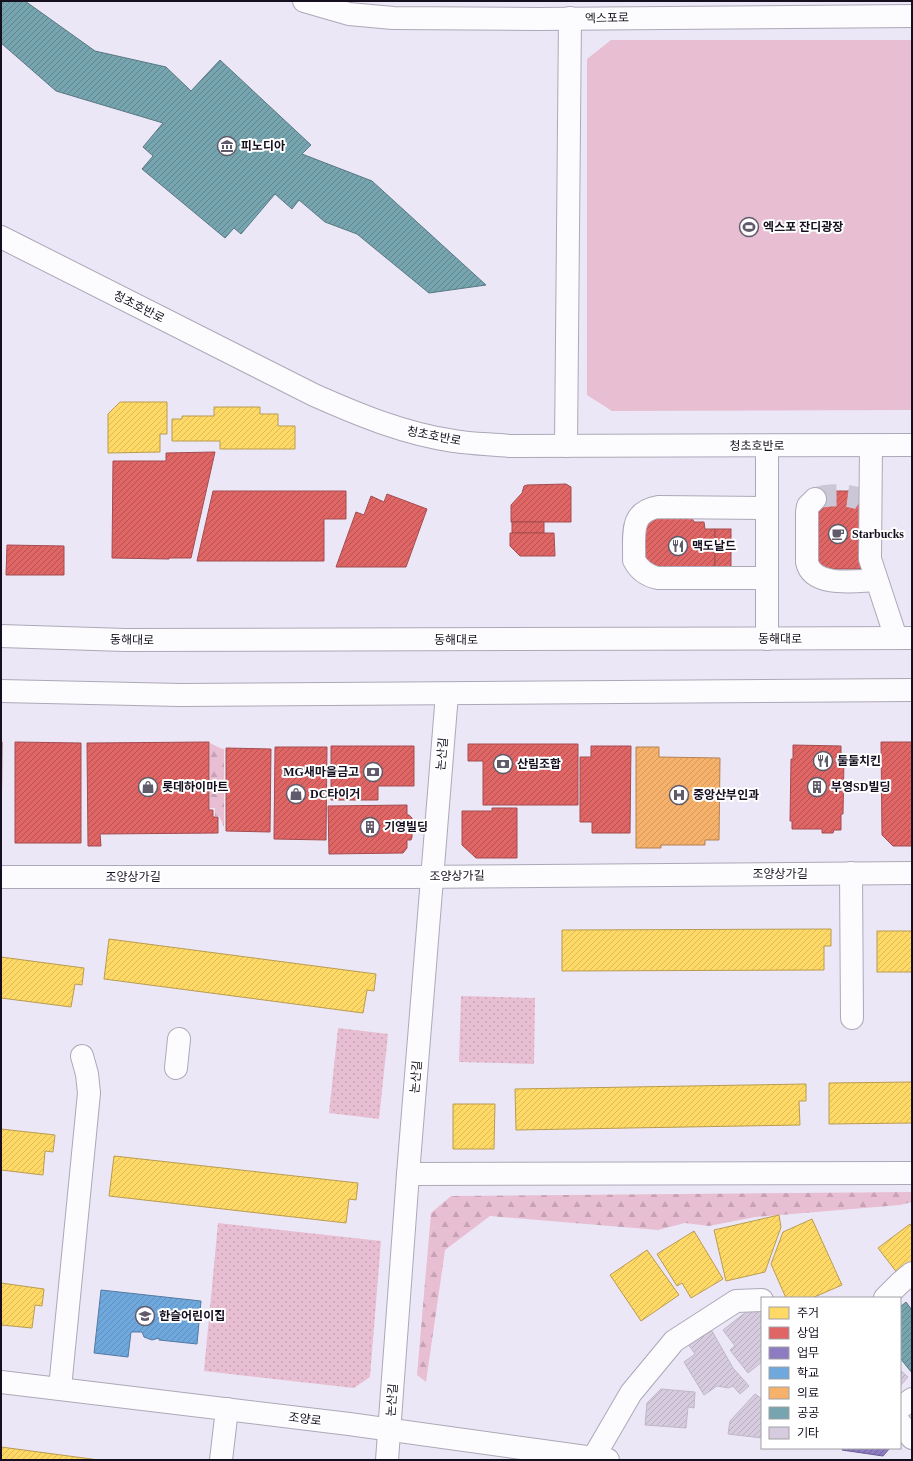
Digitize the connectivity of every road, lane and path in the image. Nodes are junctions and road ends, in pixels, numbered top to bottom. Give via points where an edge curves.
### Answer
1 (304, 1) edge
2 (912, 16) edge
3 (570, 18) junction
4 (1, 237) edge
5 (871, 445) junction
6 (912, 445) edge
7 (566, 446) junction
8 (767, 446) junction
9 (815, 499) dead end
10 (766, 508) junction
11 (767, 578) junction
12 (876, 580) junction
13 (1, 636) edge
14 (904, 638) edge
15 (767, 639) junction
16 (912, 690) edge
17 (1, 691) edge
18 (446, 694) junction
19 (851, 873) junction
20 (912, 873) edge
21 (432, 876) junction
22 (1, 877) edge
23 (852, 1018) dead end
24 (179, 1040) dead end
25 (82, 1056) dead end
26 (176, 1068) dead end
27 (912, 1173) edge
28 (408, 1174) junction
29 (912, 1273) edge
30 (886, 1297) edge
31 (761, 1300) edge
32 (1, 1382) edge
33 (60, 1388) junction
34 (912, 1399) edge
35 (901, 1407) edge
36 (227, 1409) junction
37 (901, 1424) edge
38 (390, 1430) junction
39 (912, 1438) edge
40 (598, 1459) edge
41 (221, 1460) edge
42 (386, 1460) edge

1 - 3 street, 엑스포로 via 349,14 371,17
2 - 3 street, 엑스포로
3 - 7 street
4 - 7 street, 청초호반로 via 356,414 404,431 454,441 510,446
5 - 6 street, 청초호반로
5 - 8 street, 청초호반로
5 - 12 street via 866,508 870,559
7 - 8 street, 청초호반로
8 - 10 street
9 - 12 street via 808,506 807,512 807,562 812,573 826,580
10 - 11 street
10 - 11 street via 658,507 647,510 639,516 635,524 634,560 643,572 658,578
11 - 15 street
12 - 14 street
13 - 15 street, 동해대로 via 125,640
14 - 15 street, 동해대로
16 - 18 street
17 - 18 street via 180,695
18 - 21 street, 논산길
19 - 20 street, 조양상가길
19 - 21 street, 조양상가길
19 - 23 street
21 - 22 street, 조양상가길
21 - 28 street, 논산길
24 - 26 street
25 - 33 street via 89,1093
27 - 28 street
28 - 38 street, 논산길
29 - 30 street
31 - 40 street via 736,1301 674,1341 631,1393
32 - 33 street, 조양로
33 - 36 street, 조양로
34 - 35 street
36 - 38 street, 조양로
36 - 41 street
37 - 39 street
38 - 40 street, 조양로
38 - 42 street, 논산길

